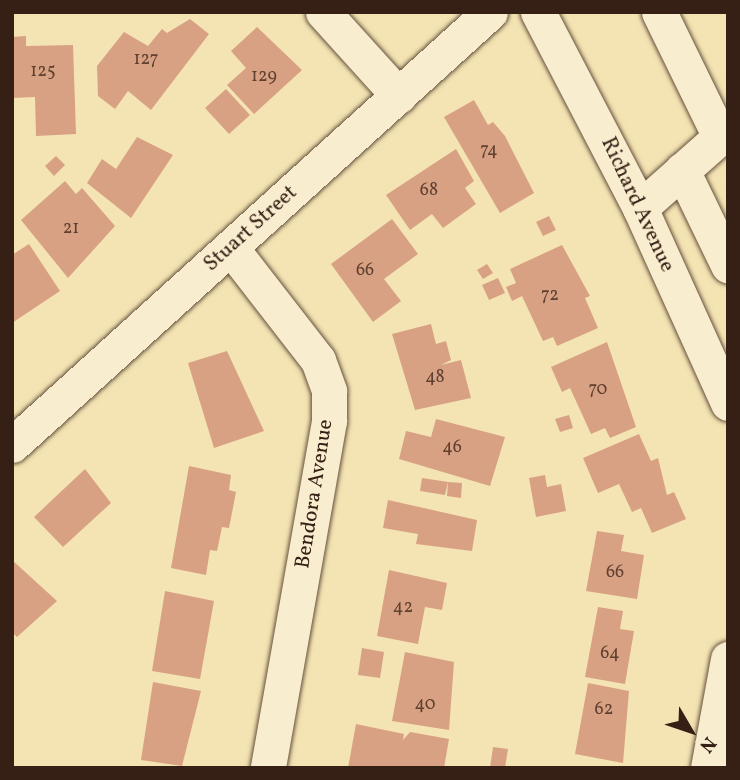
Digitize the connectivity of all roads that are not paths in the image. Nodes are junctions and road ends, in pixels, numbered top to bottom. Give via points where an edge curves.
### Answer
1 (323, 12) edge
2 (490, 12) edge
3 (538, 12) edge
4 (659, 12) edge
5 (398, 96) junction
6 (724, 134) edge
7 (682, 170) junction
8 (640, 208) junction
9 (231, 248) junction
10 (728, 265) edge
11 (728, 403) edge
12 (12, 445) edge
13 (728, 659) edge
14 (268, 768) edge
15 (708, 768) edge

1 - 5 street
2 - 5 street, Stuart Street
3 - 8 street, Richard Avenue
4 - 6 street
5 - 9 street, Stuart Street
6 - 7 street
7 - 8 street
7 - 10 street
8 - 11 street, Richard Avenue
9 - 12 street, Stuart Street
9 - 14 street, Bendora Avenue via 318,360 329,391 329,421
13 - 15 street

